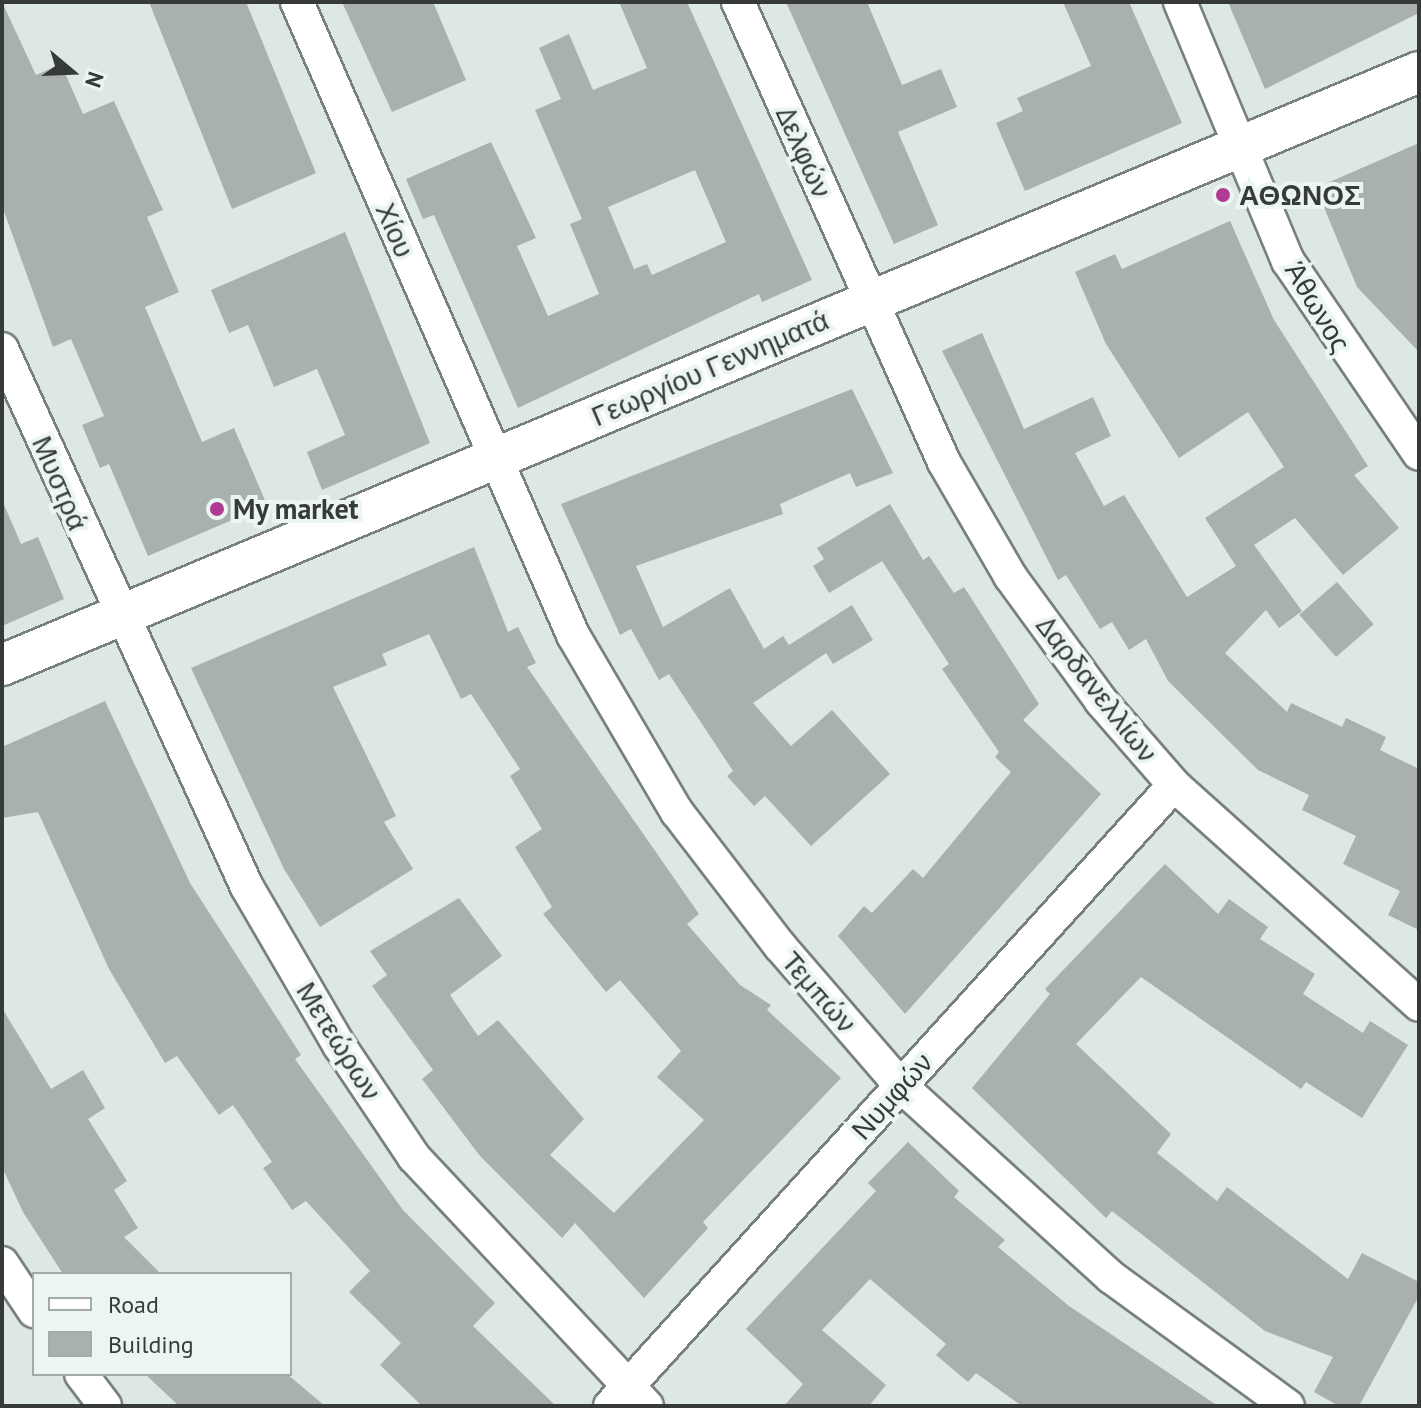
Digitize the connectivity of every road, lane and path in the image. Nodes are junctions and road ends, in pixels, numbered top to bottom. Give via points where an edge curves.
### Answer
1 (297, 2) edge
2 (738, 2) edge
3 (1180, 2) edge
4 (1419, 72) edge
5 (1241, 146) junction
6 (869, 302) junction
7 (2, 349) edge
8 (1419, 454) edge
9 (494, 459) junction
10 (118, 616) junction
11 (2, 665) edge
12 (1174, 785) junction
13 (1419, 1005) edge
14 (901, 1086) junction
15 (2, 1263) edge
16 (32, 1308) edge
17 (82, 1376) edge
18 (628, 1400) edge
19 (105, 1406) edge
20 (1288, 1406) edge

1 - 9 street, Χίου
2 - 6 street, Δελφών
3 - 5 street, Άθωνος
4 - 5 street, Γεωργίου Γεννηματά
5 - 6 street, Γεωργίου Γεννηματά
5 - 8 street, Άθωνος via 1288,261
6 - 9 street, Γεωργίου Γεννηματά
6 - 12 street, Δαρδανελλίων via 944,462 1010,576 1101,701
7 - 10 street, Μυστρά
9 - 10 street, Γεωργίου Γεννηματά
9 - 14 street, Τεμπών via 573,635 677,812
10 - 11 street, Γεωργίου Γεννηματά
10 - 18 street, Μετεώρων via 247,887 339,1045 414,1157
12 - 13 street, Δαρδανελλίων
12 - 14 street, Νυμφών
14 - 18 street, Νυμφών
14 - 20 street, Τεμπών via 1111,1277
15 - 16 street
17 - 19 street

